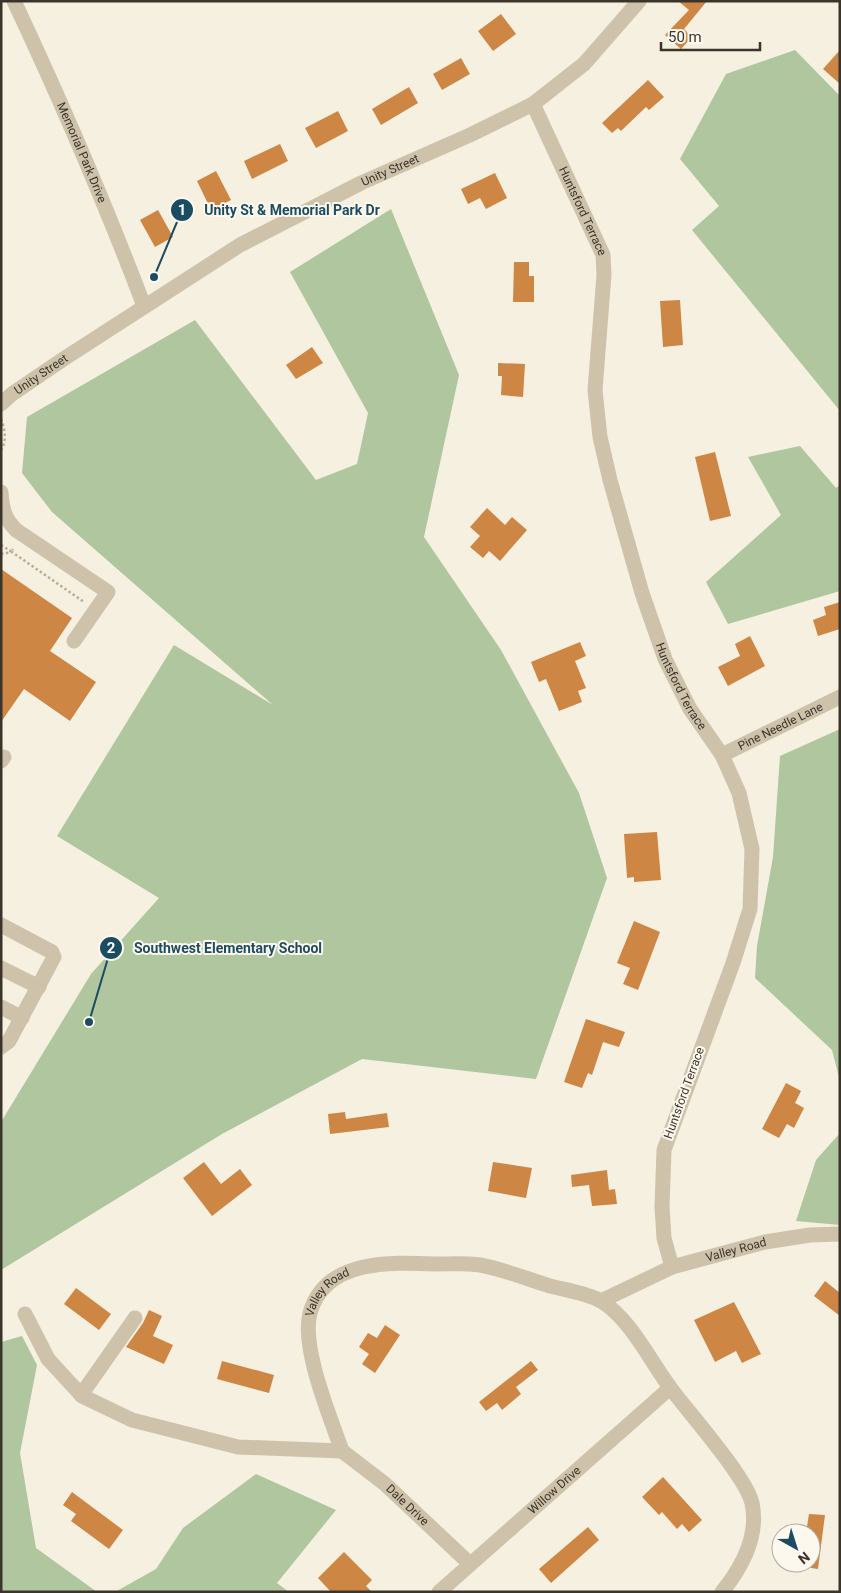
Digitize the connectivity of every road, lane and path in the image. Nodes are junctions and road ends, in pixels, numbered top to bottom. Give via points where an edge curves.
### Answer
1 (14, 1) edge
2 (639, 1) edge
3 (533, 104) junction
4 (144, 306) junction
5 (1, 404) edge
6 (1, 419) edge
7 (1, 450) edge
8 (1, 492) edge
9 (1, 545) edge
10 (13, 551) junction
11 (1, 554) edge
12 (88, 605) dead end
13 (74, 641) dead end
14 (840, 698) edge
15 (722, 755) junction
16 (1, 925) edge
17 (1, 968) edge
18 (38, 986) junction
19 (1, 1007) edge
20 (22, 1018) junction
21 (1, 1047) edge
22 (840, 1234) edge
23 (672, 1267) junction
24 (601, 1301) junction
25 (25, 1314) dead end
26 (135, 1318) dead end
27 (670, 1388) junction
28 (80, 1395) junction
29 (342, 1450) junction
30 (469, 1563) junction
31 (439, 1592) edge
32 (722, 1592) edge

1 - 4 street, Memorial Park Drive via 54,87
2 - 3 street, Unity Street via 584,64
3 - 4 street, Unity Street via 361,183 240,245
3 - 15 street, Huntsford Terrace via 603,254 595,390 597,409 610,480 642,593 665,659 690,709
4 - 5 street, Unity Street
6 - 7 path via 5,434
8 - 13 street via 2,509 16,530 108,592
9 - 10 path
10 - 11 path
10 - 12 path
14 - 15 street, Pine Needle Lane
15 - 23 street, Huntsford Terrace via 739,793 752,849 750,909 664,1150 663,1223
16 - 18 street via 52,952 54,957
17 - 18 street
18 - 20 street
19 - 20 street
20 - 21 street via 10,1040
22 - 23 street, Valley Road via 765,1242
23 - 24 street, Valley Road
24 - 27 street via 624,1322
24 - 29 street, Valley Road via 480,1265 382,1263 333,1278 318,1295 310,1314 309,1334 315,1369
25 - 28 street via 48,1358
26 - 28 street
27 - 30 street, Willow Drive
27 - 32 street via 739,1477 751,1501 754,1526 748,1550
28 - 29 street via 132,1420 238,1447
29 - 30 street, Dale Drive via 385,1484
30 - 31 street, Willow Drive

